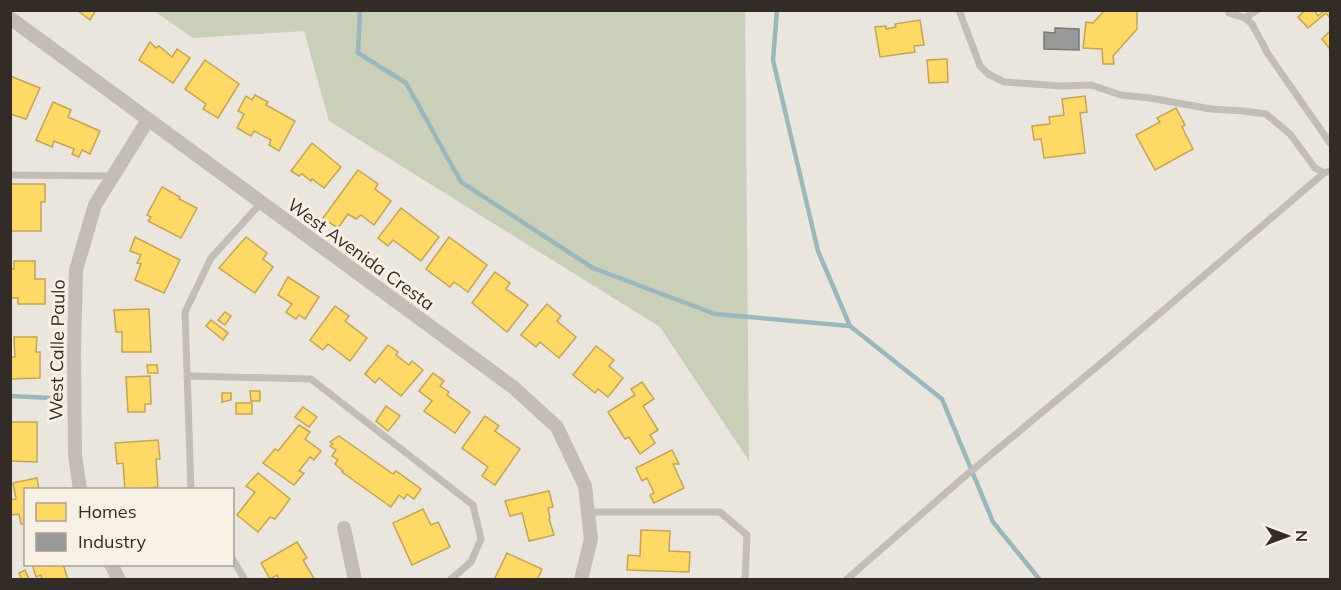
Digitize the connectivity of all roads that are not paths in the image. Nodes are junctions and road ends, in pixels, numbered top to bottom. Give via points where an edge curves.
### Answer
1 (959, 10) edge
2 (1228, 10) edge
3 (1257, 10) edge
4 (10, 18) edge
5 (1245, 18) junction
6 (148, 120) junction
7 (1330, 144) edge
8 (1327, 172) edge
9 (10, 175) edge
10 (113, 176) junction
11 (261, 203) junction
12 (187, 376) junction
13 (80, 488) edge
14 (191, 488) edge
15 (588, 512) junction
16 (344, 528) dead end
17 (234, 561) edge
18 (245, 579) edge
19 (355, 579) edge
20 (450, 579) edge
21 (581, 579) edge
22 (745, 579) edge
23 (846, 579) edge

1 - 8 lane via 980,66 1004,82 1091,85 1211,109 1266,114 1290,134 1315,168
2 - 5 lane
3 - 5 lane
4 - 6 street, West Avenida Cresta
5 - 7 lane
6 - 10 street, West Calle Paulo
6 - 11 street, West Avenida Cresta
8 - 23 lane
9 - 10 lane
10 - 13 street, West Calle Paulo via 95,205 76,270 75,455
11 - 12 lane via 211,258 185,312
11 - 15 street, West Avenida Cresta via 513,387 556,427 585,486
12 - 14 lane
12 - 20 lane via 310,379 320,386 473,505 482,539 471,562
15 - 21 street, West Avenida Cresta via 591,539
15 - 22 lane via 720,512 747,535
16 - 19 street
17 - 18 lane

